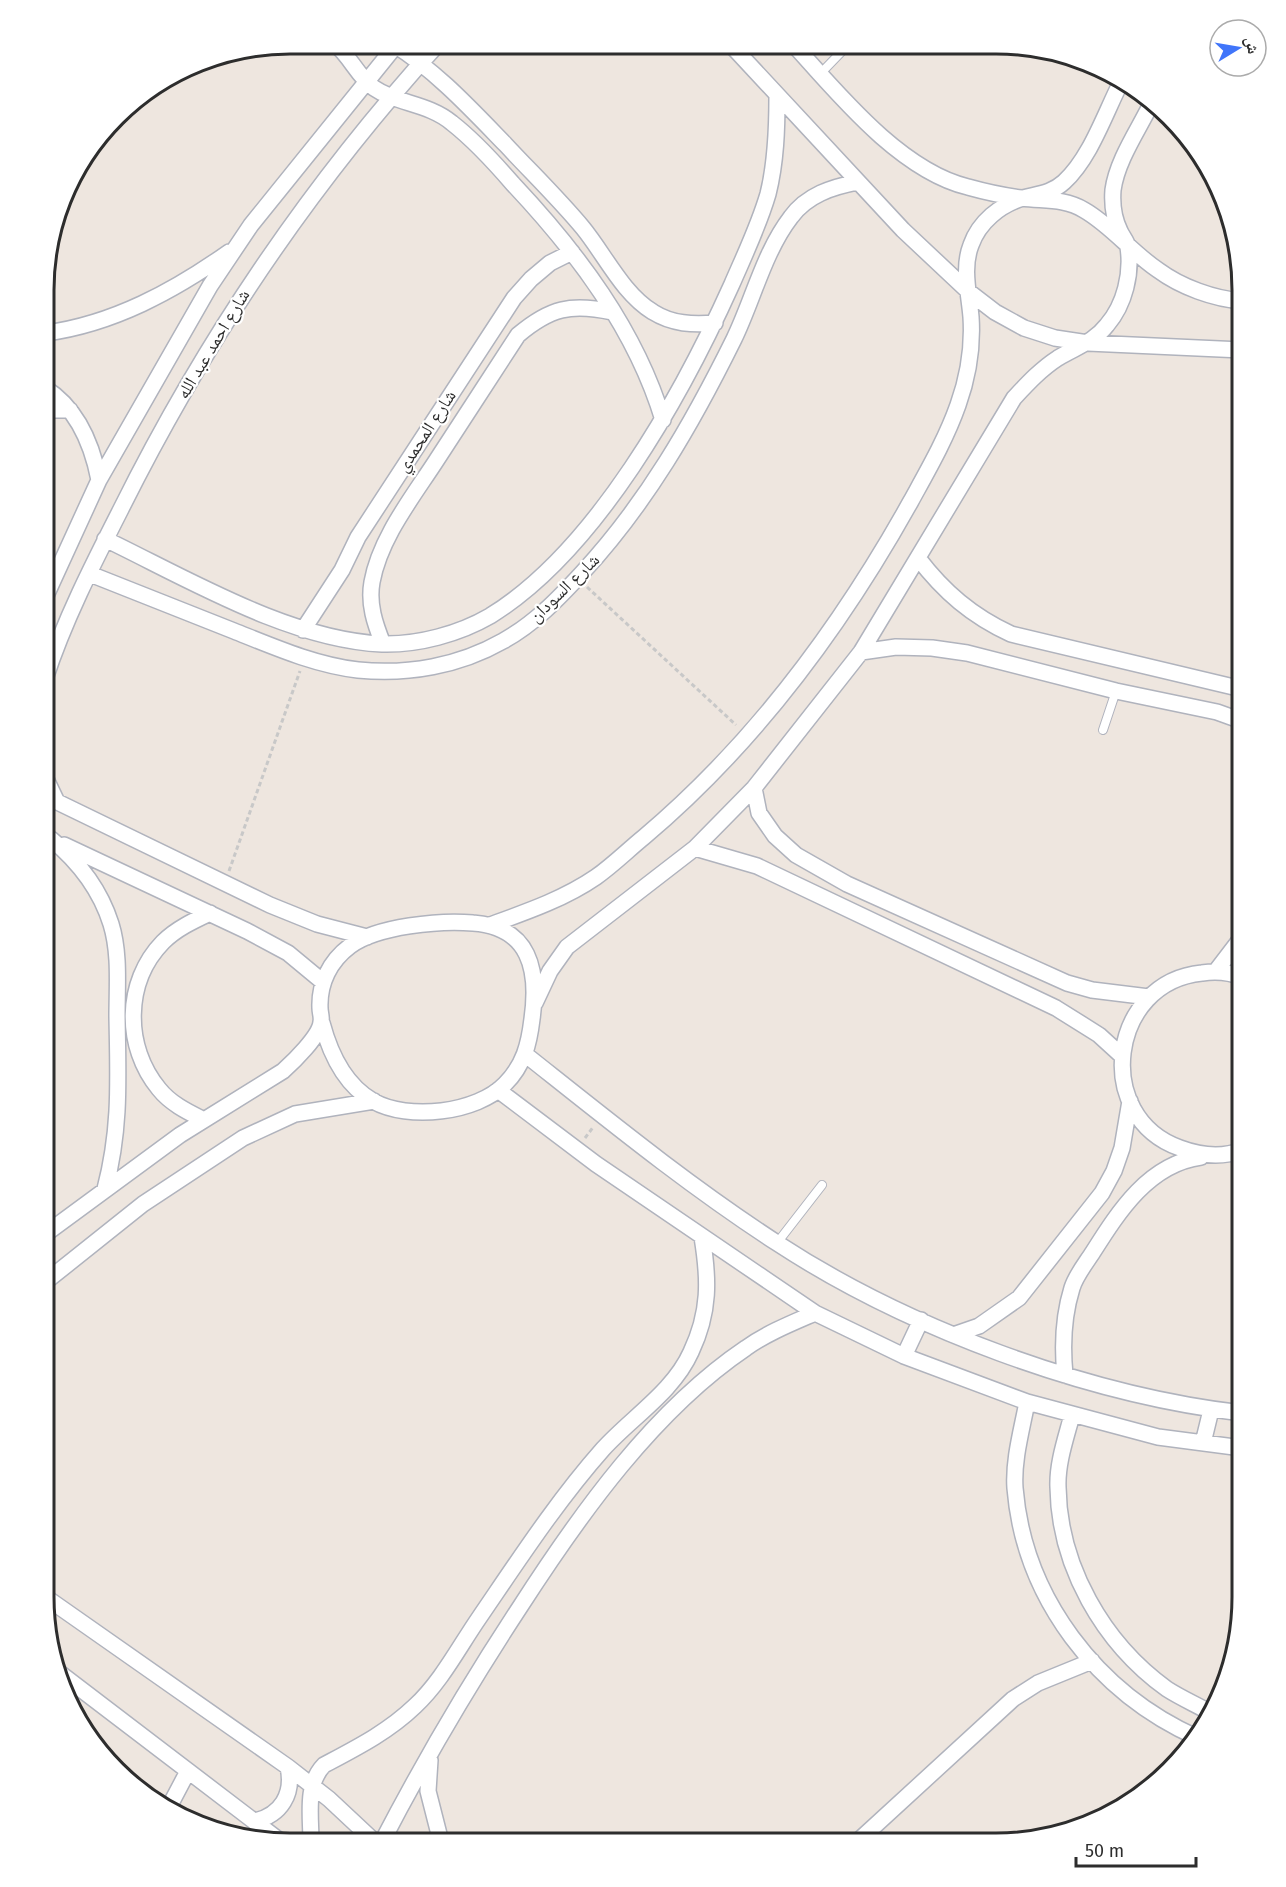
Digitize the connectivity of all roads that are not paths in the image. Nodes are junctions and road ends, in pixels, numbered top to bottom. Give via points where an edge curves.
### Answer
1 (347, 54) edge
2 (387, 54) edge
3 (408, 54) edge
4 (429, 54) edge
5 (739, 54) edge
6 (802, 54) edge
7 (839, 54) edge
8 (420, 63) junction
9 (820, 74) junction
10 (366, 82) junction
11 (1118, 88) edge
12 (391, 95) junction
13 (777, 97) junction
14 (1148, 109) edge
15 (858, 182) junction
16 (1023, 198) junction
17 (1128, 245) junction
18 (236, 247) junction
19 (572, 252) junction
20 (969, 292) junction
21 (1232, 299) edge
22 (612, 312) junction
23 (715, 323) junction
24 (54, 331) edge
25 (1088, 344) junction
26 (1232, 350) edge
27 (54, 396) edge
28 (54, 410) edge
29 (70, 410) junction
30 (663, 420) junction
31 (99, 480) junction
32 (105, 539) junction
33 (918, 558) junction
34 (90, 573) junction
35 (54, 578) edge
36 (303, 630) junction
37 (383, 644) junction
38 (861, 652) junction
39 (54, 658) edge
40 (1232, 687) edge
41 (1116, 691) junction
42 (1232, 717) edge
43 (1103, 730) dead end
44 (754, 788) junction
45 (54, 799) edge
46 (54, 840) edge
47 (54, 842) edge
48 (695, 848) junction
49 (210, 913) junction
50 (489, 925) junction
51 (367, 937) junction
52 (1232, 950) edge
53 (1215, 971) junction
54 (1232, 975) edge
55 (323, 982) junction
56 (1149, 997) junction
57 (535, 1003) junction
58 (322, 1023) junction
59 (526, 1055) junction
60 (1122, 1056) junction
61 (498, 1090) junction
62 (374, 1101) junction
63 (1130, 1101) junction
64 (204, 1120) junction
65 (1232, 1152) edge
66 (1214, 1155) junction
67 (822, 1185) dead end
68 (105, 1190) junction
69 (54, 1228) edge
70 (702, 1237) junction
71 (777, 1243) junction
72 (54, 1275) edge
73 (815, 1314) junction
74 (921, 1320) junction
75 (956, 1334) junction
76 (904, 1356) junction
77 (1065, 1375) junction
78 (1027, 1402) junction
79 (1211, 1410) junction
80 (1232, 1412) edge
81 (1072, 1415) junction
82 (1203, 1443) junction
83 (1232, 1447) edge
84 (54, 1603) edge
85 (1092, 1661) junction
86 (69, 1680) edge
87 (1204, 1709) edge
88 (1188, 1734) edge
89 (436, 1744) junction
90 (288, 1767) junction
91 (188, 1770) junction
92 (312, 1786) junction
93 (172, 1801) edge
94 (255, 1821) junction
95 (268, 1832) edge
96 (311, 1833) edge
97 (365, 1833) edge
98 (387, 1833) edge
99 (439, 1833) edge
100 (867, 1833) edge

1 - 10 street
2 - 10 street, شارع احمد عبد الله
3 - 8 street
4 - 8 street, شارع احمد عبد الله
5 - 13 street
6 - 9 street
7 - 9 lane
8 - 12 street, شارع احمد عبد الله
8 - 23 street via 456,93 548,189 636,298 672,321 693,325
9 - 16 street via 870,127 927,169 965,187
10 - 12 street
10 - 18 street, شارع احمد عبد الله
11 - 16 street via 1075,171 1042,195
12 - 19 street via 435,111 462,131
12 - 32 street, شارع احمد عبد الله via 239,299 180,398
13 - 15 street
13 - 23 street, شارع السودان via 777,129 760,222
14 - 17 street via 1117,173 1113,191 1116,219
15 - 20 street
15 - 34 street, شارع السودان via 833,187 810,198 792,215 683,437 615,536 536,618 504,640 469,657 432,667 394,672 356,669 305,658
16 - 17 street via 1052,199 1081,208
16 - 20 street via 1001,208 971,244 966,268
17 - 21 street via 1158,271 1193,289
17 - 25 street via 1128,274 1122,301 1108,324
18 - 24 street via 150,301 103,319
18 - 31 street, شارع احمد عبد الله
19 - 22 street
19 - 36 street, شارع المحمدي via 531,279 504,312 358,537 342,570
20 - 25 street via 1024,328
20 - 50 street via 971,348 958,406 937,454 894,532 830,632 746,735 670,814 597,876 563,896
22 - 30 street via 643,363
22 - 37 street, شارع المحمدي via 587,306 561,309 538,319 518,335 413,495 376,564 371,604
23 - 30 street, شارع السودان
25 - 26 street
25 - 33 street via 1035,375 1014,398
27 - 29 street
28 - 29 street
29 - 31 street via 94,455
30 - 37 street, شارع السودان via 594,519 519,596 488,617 455,632 420,641
31 - 35 street, شارع احمد عبد الله
32 - 34 street, شارع احمد عبد الله
32 - 36 street, شارع السودان
33 - 38 street
33 - 40 street via 969,611 1011,634
34 - 39 street, شارع احمد عبد الله
36 - 37 street, شارع السودان
38 - 41 street via 896,647 967,653
38 - 44 street
41 - 42 street
41 - 43 lane
44 - 48 street
44 - 56 street via 759,813 775,836 796,855 847,884 1067,983
45 - 51 street via 289,913
46 - 49 street
47 - 68 street via 72,856 88,877 111,925 116,952 119,1110
48 - 57 street via 567,947
48 - 60 street via 757,866 1056,1008 1099,1035
49 - 55 street via 288,953
49 - 64 street via 163,942 136,989 132,1016 135,1042 149,1075 180,1108
50 - 51 street via 437,924
50 - 57 street via 507,932 530,959
51 - 55 street via 340,954
52 - 53 street
53 - 54 street
53 - 56 street via 1169,982
55 - 58 street
56 - 60 street via 1130,1024
57 - 59 street
58 - 62 street via 340,1067
58 - 64 street via 283,1071
59 - 61 street
59 - 71 street
60 - 63 street via 1123,1079
61 - 62 street via 472,1104 448,1110 398,1109
61 - 70 street
62 - 72 street via 295,1114 243,1138 143,1204
63 - 66 street via 1140,1119 1173,1146
63 - 75 street via 1122,1148 1102,1193 1019,1298 1000,1314
64 - 68 street
65 - 66 street
66 - 77 street via 1185,1159 1162,1171 1141,1187 1105,1233 1073,1284 1064,1329
67 - 71 lane
68 - 69 street
70 - 73 street
70 - 92 street via 708,1276 704,1316 691,1353 669,1387 603,1450 527,1547 416,1705 388,1729 324,1765
71 - 74 street via 841,1281
73 - 76 street
73 - 89 street via 747,1347 651,1432 549,1562 467,1688
74 - 75 street
74 - 76 street
75 - 77 street
76 - 78 street
77 - 79 street
78 - 81 street
78 - 85 street via 1015,1485 1021,1531 1052,1611
79 - 80 street
79 - 82 street
81 - 82 street via 1158,1437
81 - 87 street via 1060,1467 1059,1514 1070,1560 1085,1596 1121,1647 1167,1689
82 - 83 street
84 - 90 street
85 - 88 street via 1118,1688 1170,1726
85 - 100 street via 1038,1683 1013,1699
86 - 91 street
89 - 98 street
89 - 99 street via 428,1768 428,1791
90 - 92 street
90 - 94 street via 290,1785 284,1802 272,1815
91 - 93 street
91 - 94 street
92 - 96 street
92 - 97 street
94 - 95 street

